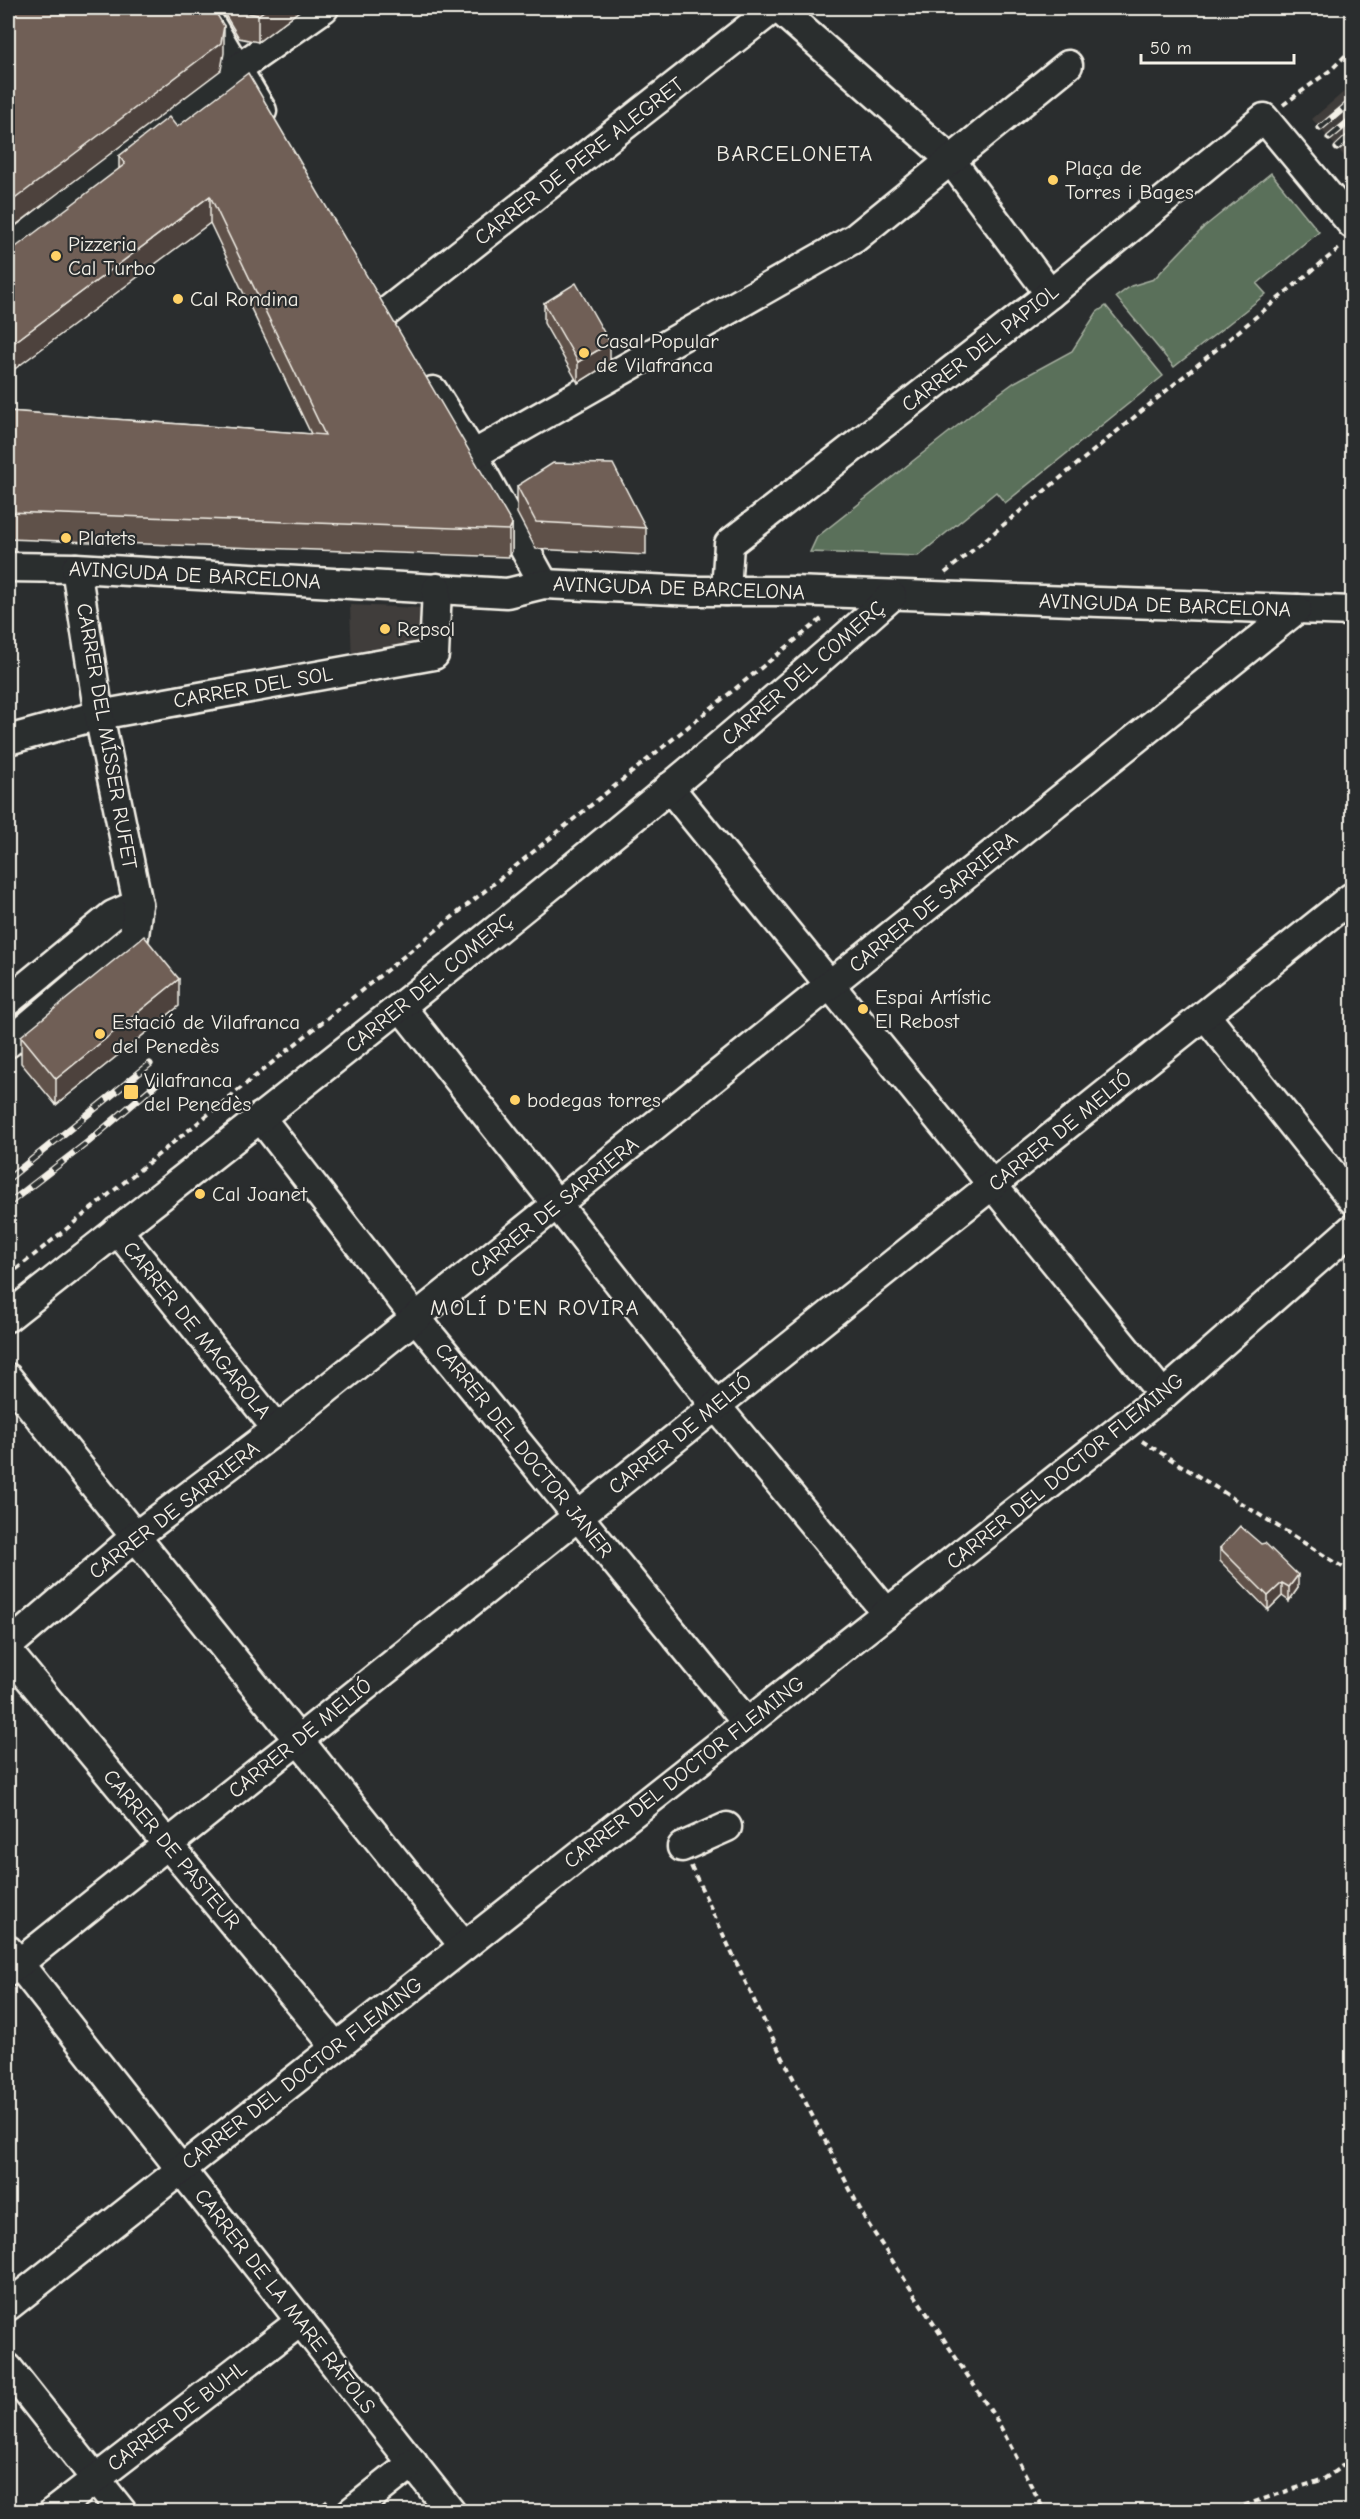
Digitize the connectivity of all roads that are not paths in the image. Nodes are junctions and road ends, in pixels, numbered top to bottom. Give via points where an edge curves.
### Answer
1 (201, 8) edge
2 (324, 8) edge
3 (776, 8) edge
4 (1068, 64) dead end
5 (237, 69) junction
6 (273, 130) edge
7 (950, 159) junction
8 (1349, 234) edge
9 (8, 251) edge
10 (1050, 294) junction
11 (384, 314) edge
12 (416, 364) edge
13 (473, 455) junction
14 (8, 567) edge
15 (76, 568) junction
16 (544, 584) junction
17 (437, 588) junction
18 (726, 591) junction
19 (892, 596) junction
20 (1297, 609) junction
21 (1353, 610) edge
22 (99, 715) junction
23 (8, 740) edge
24 (669, 787) junction
25 (1353, 897) edge
26 (138, 904) junction
27 (830, 985) junction
28 (8, 1001) edge
29 (400, 1007) junction
30 (1205, 1015) junction
31 (8, 1043) edge
32 (260, 1117) junction
33 (993, 1184) junction
34 (1353, 1198) edge
35 (558, 1204) junction
36 (1353, 1229) edge
37 (117, 1230) junction
38 (8, 1317) edge
39 (416, 1318) junction
40 (8, 1378) edge
41 (1163, 1395) junction
42 (716, 1406) junction
43 (278, 1429) junction
44 (578, 1516) junction
45 (136, 1536) junction
46 (887, 1613) junction
47 (8, 1646) edge
48 (8, 1652) edge
49 (747, 1723) junction
50 (298, 1740) junction
51 (727, 1827) dead end
52 (167, 1844) junction
53 (682, 1847) road end
54 (464, 1946) junction
55 (11, 1961) edge
56 (336, 2047) junction
57 (181, 2169) junction
58 (8, 2306) edge
59 (301, 2321) junction
60 (8, 2368) edge
61 (413, 2463) junction
62 (95, 2478) junction
63 (53, 2511) edge
64 (122, 2511) edge
65 (351, 2511) edge
66 (451, 2511) edge

1 - 5 street
2 - 5 street
3 - 7 street
3 - 11 street, CARRER DE PERE ALEGRET
4 - 7 street
5 - 6 street
5 - 9 street
7 - 10 street
7 - 13 street via 855,238
8 - 10 street, CARRER DEL PAPIOL via 1264,118
10 - 18 street, CARRER DEL PAPIOL via 729,544
12 - 13 street
13 - 16 street
14 - 15 street, AVINGUDA DE BARCELONA
15 - 17 street, AVINGUDA DE BARCELONA
15 - 22 street, CARRER DEL MÍSSER RUFET
16 - 17 street, AVINGUDA DE BARCELONA via 507,593
16 - 18 street, AVINGUDA DE BARCELONA
17 - 22 street, CARRER DEL SOL via 434,656
18 - 19 street, AVINGUDA DE BARCELONA
19 - 20 street, AVINGUDA DE BARCELONA
19 - 24 street, CARRER DEL COMERÇ
20 - 21 street, AVINGUDA DE BARCELONA
20 - 27 street, CARRER DE SARRIERA
22 - 23 street, CARRER DEL SOL
22 - 26 street, CARRER DEL MÍSSER RUFET
24 - 27 street
24 - 29 street, CARRER DEL COMERÇ
25 - 30 street, CARRER DE MELIÓ
26 - 28 street via 113,915
26 - 31 street, CARRER DEL MÍSSER RUFET via 134,936
27 - 33 street
27 - 35 street, CARRER DE SARRIERA
29 - 32 street, CARRER DEL COMERÇ
29 - 35 street
30 - 33 street, CARRER DE MELIÓ
30 - 34 street
32 - 37 street, CARRER DEL COMERÇ
32 - 39 street, CARRER DEL DOCTOR JANER
33 - 41 street
33 - 42 street, CARRER DE MELIÓ
35 - 39 street, CARRER DE SARRIERA
35 - 42 street
36 - 41 street, CARRER DEL DOCTOR FLEMING
37 - 38 street, CARRER DEL COMERÇ
37 - 43 street, CARRER DE MAGAROLA
39 - 43 street, CARRER DE SARRIERA
39 - 44 street, CARRER DEL DOCTOR JANER
40 - 45 street
41 - 46 street, CARRER DEL DOCTOR FLEMING
42 - 44 street, CARRER DE MELIÓ
42 - 46 street
43 - 45 street, CARRER DE SARRIERA
44 - 49 street, CARRER DEL DOCTOR JANER
44 - 50 street, CARRER DE MELIÓ
45 - 47 street, CARRER DE SARRIERA
45 - 50 street
46 - 49 street, CARRER DEL DOCTOR FLEMING
48 - 52 street, CARRER DE PASTEUR
49 - 54 street, CARRER DEL DOCTOR FLEMING
50 - 52 street, CARRER DE MELIÓ
50 - 54 street
51 - 53 street
52 - 55 street, CARRER DE MELIÓ
52 - 56 street, CARRER DE PASTEUR
54 - 56 street, CARRER DEL DOCTOR FLEMING
55 - 57 street, CARRER DE LA MARE RÀFOLS
56 - 57 street, CARRER DEL DOCTOR FLEMING
57 - 58 street, CARRER DEL DOCTOR FLEMING
57 - 59 street, CARRER DE LA MARE RÀFOLS
59 - 61 street, CARRER DE LA MARE RÀFOLS
59 - 62 street, CARRER DE BUHL
60 - 62 street
61 - 65 street
61 - 66 street, CARRER DE LA MARE RÀFOLS
62 - 63 street, CARRER DE BUHL
62 - 64 street

